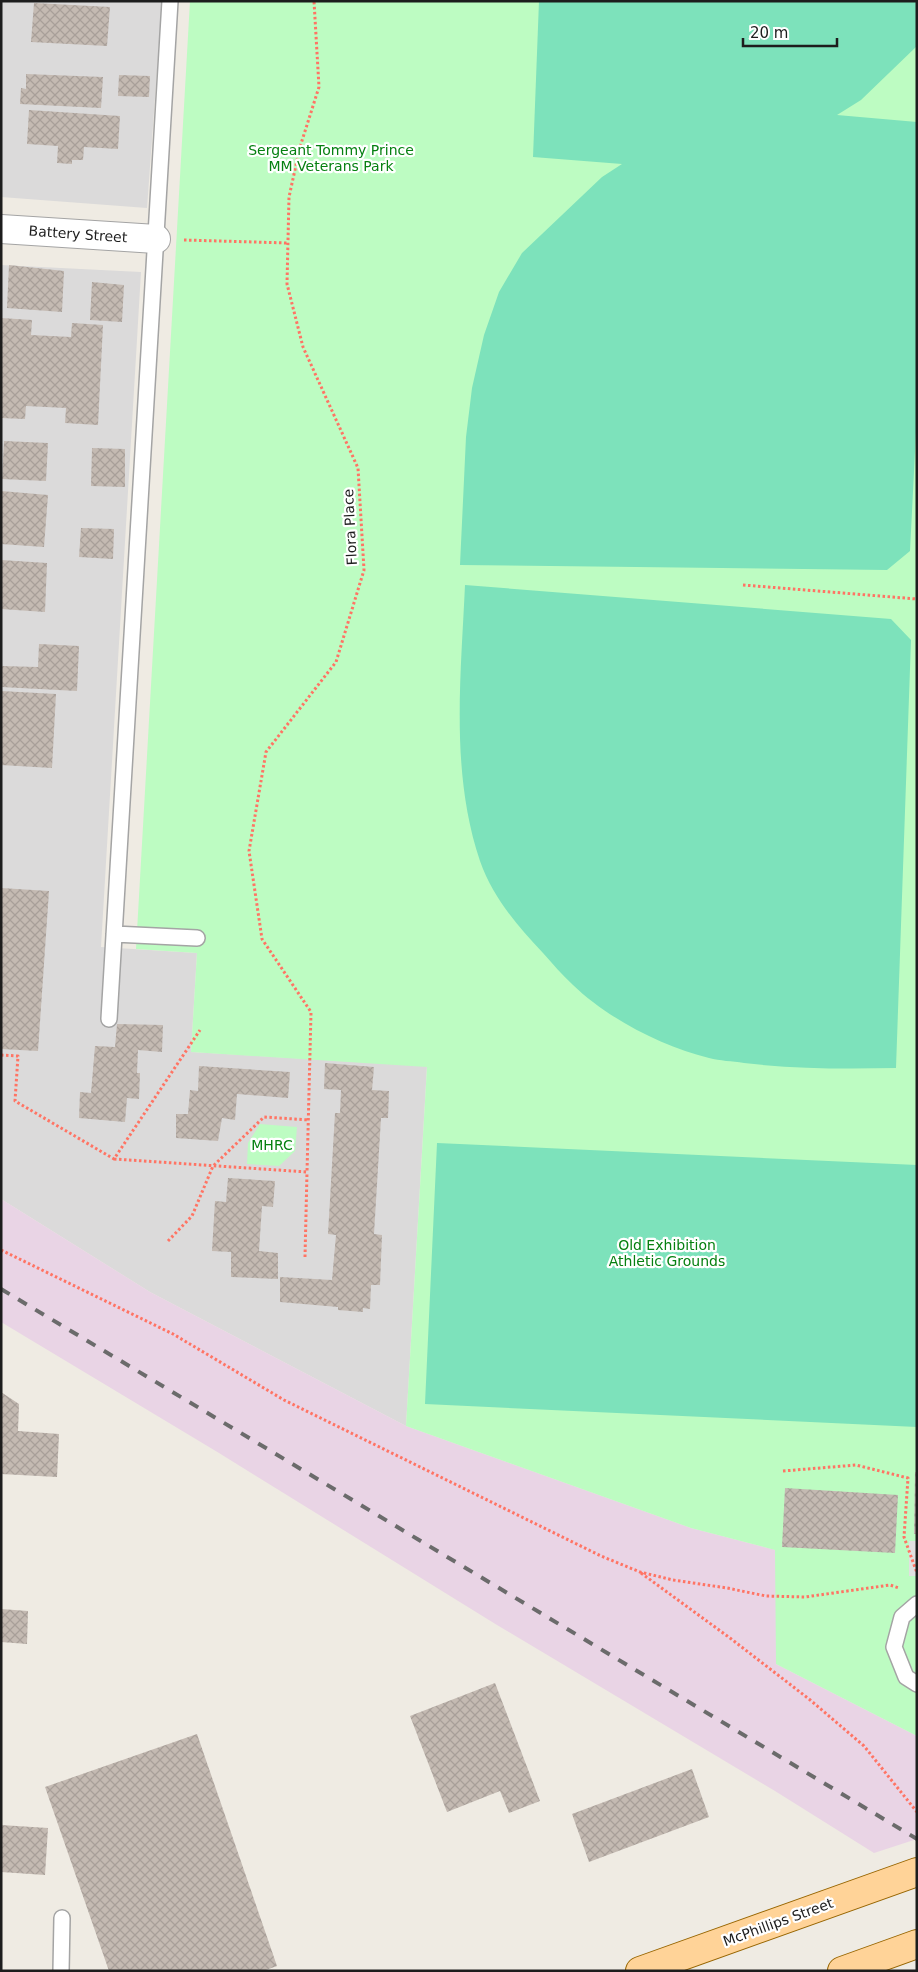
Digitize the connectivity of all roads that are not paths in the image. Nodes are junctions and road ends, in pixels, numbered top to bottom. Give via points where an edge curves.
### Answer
1 (170, 1) edge
2 (1, 228) edge
3 (156, 239) junction
4 (114, 934) junction
5 (197, 938) dead end
6 (109, 1019) dead end
7 (917, 1604) edge
8 (917, 1684) edge
9 (917, 1872) edge
10 (62, 1918) dead end
11 (917, 1944) edge
12 (61, 1971) edge
13 (640, 1971) edge
14 (842, 1971) edge

1 - 3 lane
2 - 3 street, Battery Street
3 - 4 lane
4 - 5 lane
4 - 6 lane
7 - 8 lane via 902,1616 894,1647 906,1677
9 - 13 main road, McPhillips Street
10 - 12 lane
11 - 14 main road

